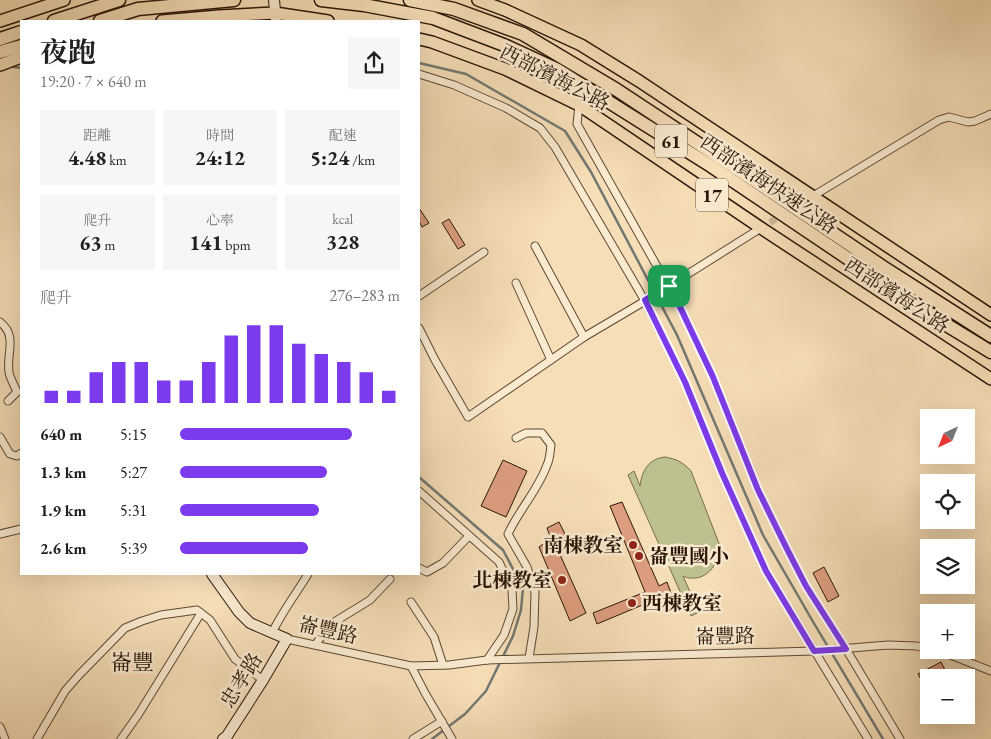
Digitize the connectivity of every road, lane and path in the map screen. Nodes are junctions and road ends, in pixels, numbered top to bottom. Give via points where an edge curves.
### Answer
1 (64, 0) edge
2 (119, 0) edge
3 (234, 0) edge
4 (274, 0) edge
5 (321, 0) edge
6 (410, 0) edge
7 (478, 0) edge
8 (276, 17) edge
9 (57, 20) edge
10 (103, 20) edge
11 (173, 20) edge
12 (315, 20) edge
13 (0, 21) edge
14 (20, 32) edge
15 (0, 39) edge
16 (420, 39) edge
17 (20, 46) edge
18 (0, 52) edge
19 (20, 57) edge
20 (0, 65) edge
21 (420, 74) edge
22 (579, 105) junction
23 (991, 114) edge
24 (813, 196) junction
25 (761, 228) junction
26 (535, 246) dead end
27 (484, 252) dead end
28 (516, 283) dead end
29 (669, 286) junction
30 (420, 295) edge
31 (645, 300) junction
32 (991, 315) edge
33 (0, 322) edge
34 (420, 330) edge
35 (991, 336) edge
36 (584, 337) junction
37 (991, 352) edge
38 (551, 360) junction
39 (991, 380) edge
40 (8, 400) dead end
41 (0, 437) edge
42 (516, 438) dead end
43 (20, 454) edge
44 (420, 492) edge
45 (20, 529) edge
46 (0, 534) edge
47 (470, 536) junction
48 (420, 568) edge
49 (213, 575) edge
50 (307, 575) edge
51 (390, 579) dead end
52 (411, 602) dead end
53 (201, 613) junction
54 (272, 633) junction
55 (287, 639) junction
56 (315, 645) junction
57 (920, 647) edge
58 (846, 649) junction
59 (814, 651) junction
60 (529, 658) junction
61 (961, 659) edge
62 (490, 660) junction
63 (443, 665) junction
64 (411, 666) junction
65 (991, 671) edge
66 (264, 680) junction
67 (442, 721) junction
68 (0, 727) edge
69 (5, 739) edge
70 (37, 739) edge
71 (121, 739) edge
72 (223, 739) edge
73 (413, 739) edge
74 (452, 739) edge
75 (868, 739) edge
76 (900, 739) edge

1 - 13 main road
2 - 9 highway
3 - 10 highway via 138,9
4 - 8 street
5 - 37 highway, 西部濱海快速公路 / 61 via 433,18 558,70 711,166
6 - 35 highway, 西部濱海快速公路 / 61 via 454,9 523,34 625,95
7 - 24 main road, 西部濱海公路 via 581,45
8 - 11 main road via 219,16
8 - 12 main road
14 - 15 highway
16 - 22 main road, 西部濱海公路 / 17 via 505,69
17 - 18 highway
19 - 20 main road
21 - 31 street via 454,84 540,128 555,147
22 - 25 main road, 西部濱海公路 / 17
22 - 29 street via 577,124
23 - 24 street via 968,122 949,117 939,120
24 - 32 main road, 西部濱海公路
25 - 29 street
25 - 39 main road, 西部濱海公路 / 17
26 - 36 street
27 - 30 street
28 - 38 street
29 - 31 street
29 - 58 street via 713,377 778,532 806,586
31 - 36 street
31 - 59 street via 685,382 766,571
33 - 40 street via 10,334 9,373 17,392
34 - 38 street via 468,417
36 - 38 street
41 - 43 street via 10,454
42 - 60 street via 526,433 542,433 551,445 540,482 508,534 527,567 535,592
44 - 47 street
45 - 46 street
47 - 48 street via 443,563 427,572
47 - 62 street via 499,562 512,590 514,609
49 - 54 street, 崙豐路 via 250,623
50 - 54 street
51 - 56 street via 370,600 331,624
52 - 63 street via 434,637
53 - 66 street via 210,620 236,659
53 - 70 street via 197,610 161,615 125,628 65,691
53 - 71 street
54 - 55 street, 崙豐路
55 - 56 street, 崙豐路
55 - 66 street, 忠孝路
56 - 64 street, 崙豐路
57 - 58 street, 崙豐路 via 888,645
58 - 59 street, 崙豐路
58 - 76 street
59 - 60 street, 崙豐路
59 - 75 street
60 - 62 street, 崙豐路
61 - 65 street, 崙豐路
62 - 63 street, 崙豐路
63 - 64 street, 崙豐路
64 - 67 street
66 - 72 street, 忠孝路
67 - 73 street
67 - 74 street
68 - 69 street

